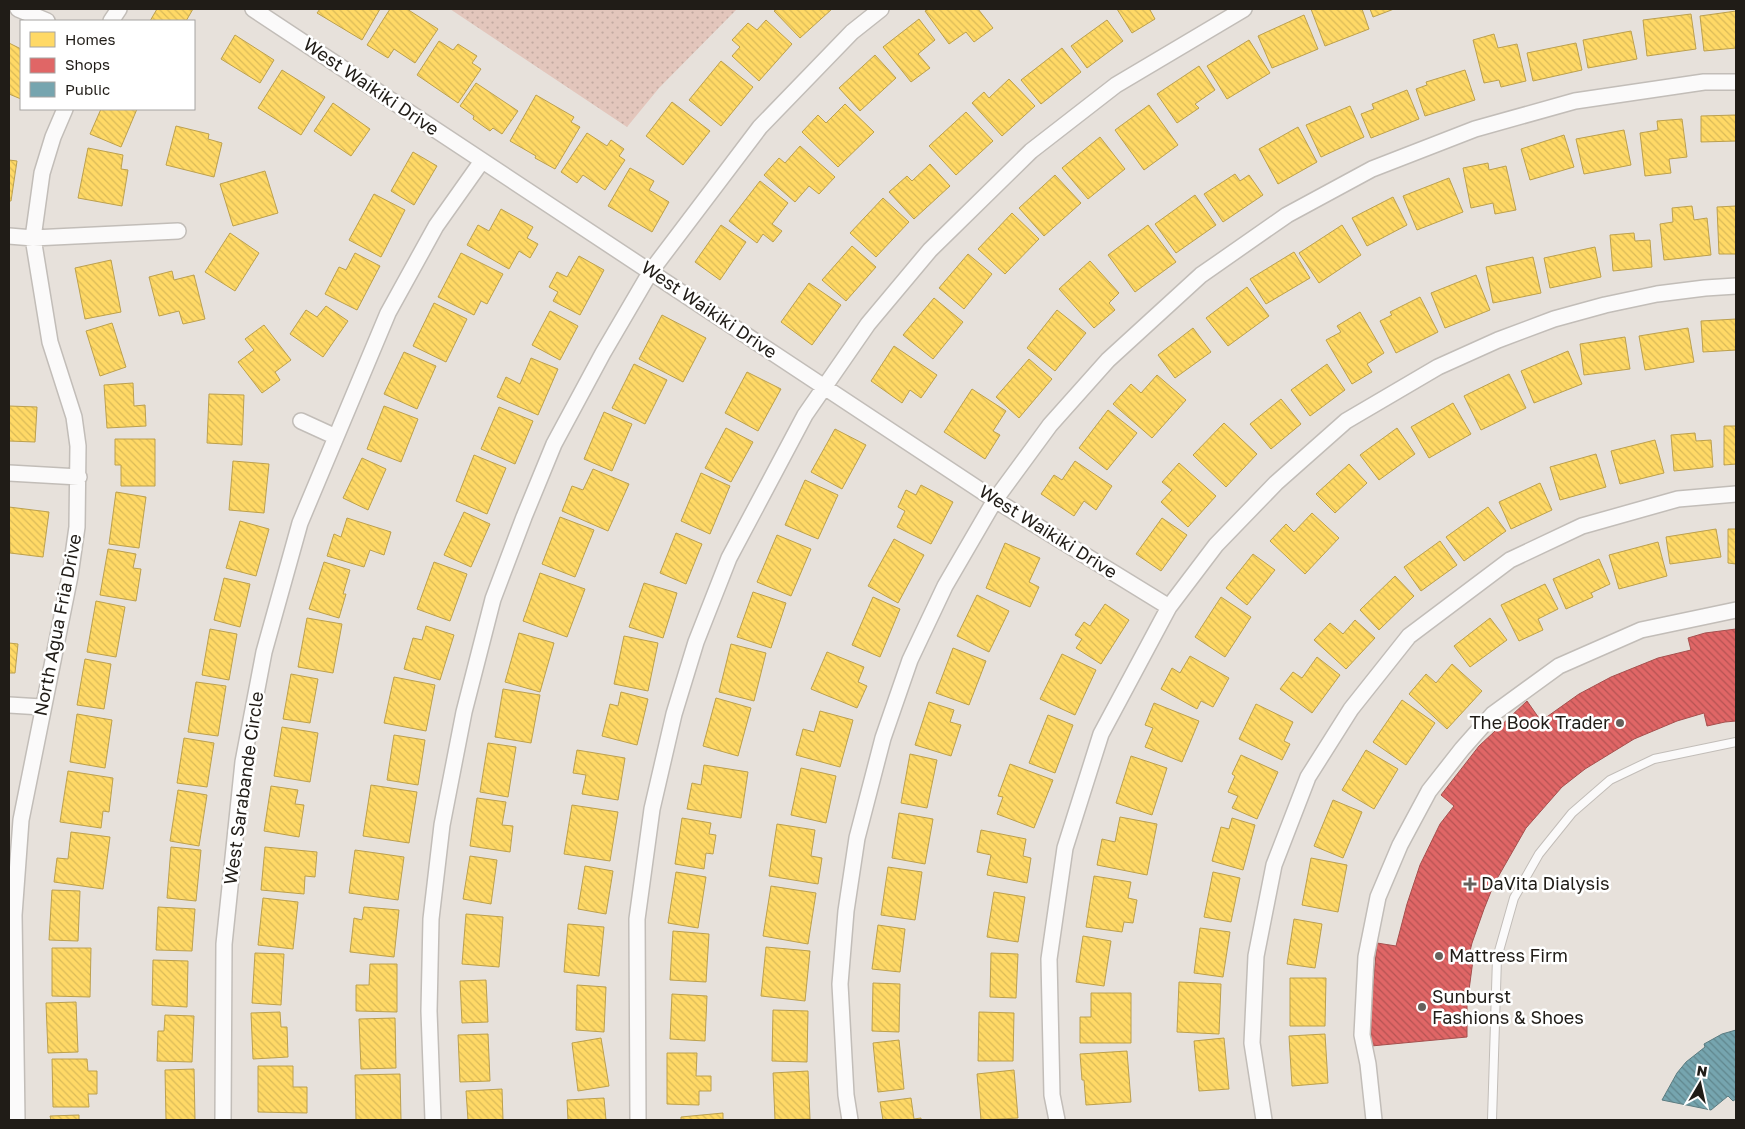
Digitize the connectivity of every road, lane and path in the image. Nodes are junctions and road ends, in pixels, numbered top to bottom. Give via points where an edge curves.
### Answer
1 (18, 9) edge
2 (119, 9) edge
3 (253, 9) edge
4 (881, 9) edge
5 (1244, 9) edge
6 (45, 20) edge
7 (111, 20) edge
8 (1736, 82) edge
9 (66, 110) edge
10 (482, 161) junction
11 (178, 231) dead end
12 (9, 236) edge
13 (33, 238) junction
14 (651, 271) junction
15 (1736, 286) edge
16 (824, 387) junction
17 (300, 422) dead end
18 (336, 437) junction
19 (9, 473) edge
20 (79, 477) junction
21 (1736, 494) edge
22 (995, 500) junction
23 (1168, 607) junction
24 (1736, 610) edge
25 (9, 706) edge
26 (42, 707) junction
27 (1736, 742) edge
28 (12, 915) edge
29 (17, 1120) edge
30 (223, 1120) edge
31 (433, 1120) edge
32 (638, 1120) edge
33 (850, 1120) edge
34 (1058, 1120) edge
35 (1264, 1120) edge
36 (1374, 1120) edge
37 (1492, 1120) edge

1 - 6 street
2 - 7 street
3 - 10 street, West Waikiki Drive
4 - 14 street via 852,32 760,127
5 - 16 street via 1116,85 1031,151 930,250 868,324
8 - 22 street via 1704,82 1575,101 1476,128 1372,169 1287,215 1201,275 1108,360 1050,425
9 - 13 street, North Agua Fria Drive via 52,137 42,173
10 - 14 street, West Waikiki Drive
10 - 18 street, West Sarabande Circle via 436,226 388,313
11 - 13 street
12 - 13 street
13 - 20 street, North Agua Fria Drive via 50,342 74,418
14 - 16 street, West Waikiki Drive
14 - 31 street via 554,444 493,599 466,702 442,825 431,919 429,1011
15 - 23 street via 1657,294 1605,305 1554,319 1438,367 1346,421 1276,483 1216,545
16 - 22 street, West Waikiki Drive
16 - 32 street via 804,415 729,558 696,642 674,714 652,809 637,919
17 - 18 street
18 - 30 street, West Sarabande Circle via 300,523 264,652 243,762 224,944
19 - 20 street
20 - 26 street, North Agua Fria Drive via 77,527 70,576
21 - 35 street via 1678,499 1582,526 1510,560 1409,636 1351,709 1308,777 1274,866 1256,956 1254,985 1252,1043
22 - 23 street, West Waikiki Drive
22 - 33 street via 945,586 910,660 883,738 857,838 840,984
23 - 34 street via 1101,734 1065,848 1049,959 1052,1095
24 - 36 street via 1641,630 1559,666 1494,714 1429,791 1400,845 1378,897 1366,957 1362,1035
25 - 26 street
26 - 28 street, North Agua Fria Drive via 21,820
27 - 37 lane via 1654,759 1610,780 1572,813 1539,854 1514,898 1497,958
28 - 29 street, North Agua Fria Drive

